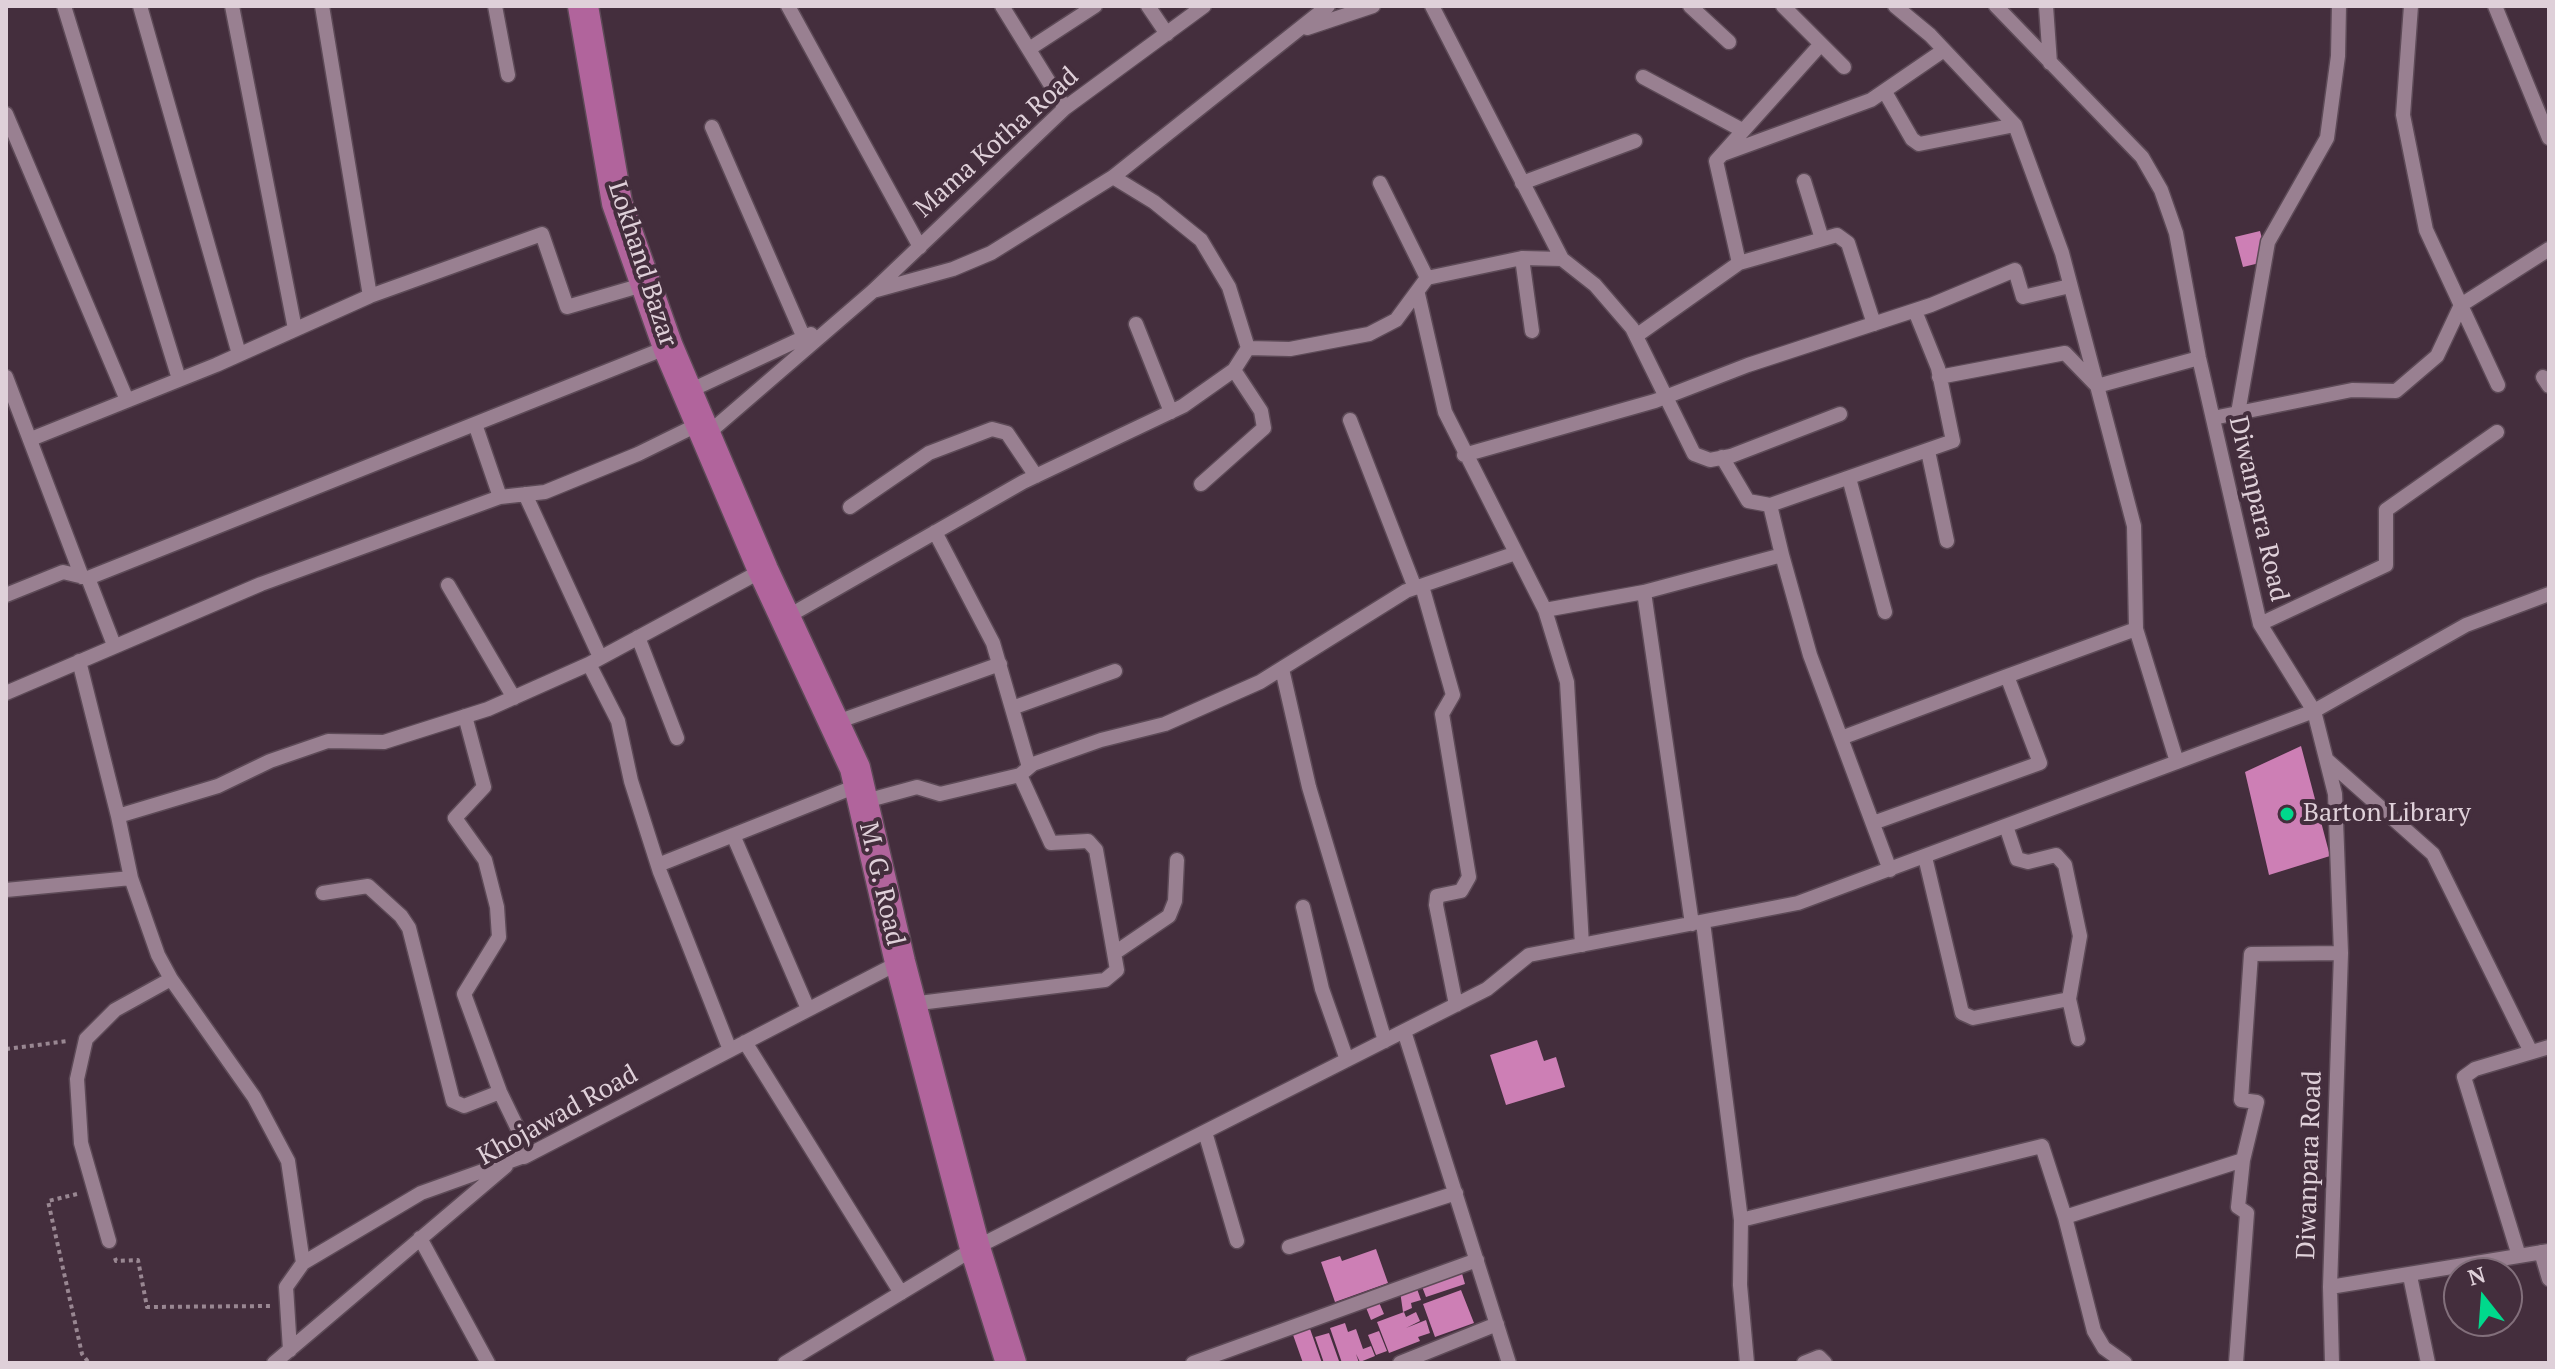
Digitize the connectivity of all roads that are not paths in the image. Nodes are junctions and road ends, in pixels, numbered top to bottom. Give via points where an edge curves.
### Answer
1 (64, 6) edge
2 (140, 6) edge
3 (232, 6) edge
4 (322, 6) edge
5 (495, 6) edge
6 (583, 6) edge
7 (788, 6) edge
8 (1002, 6) edge
9 (1095, 6) edge
10 (1148, 6) edge
11 (1204, 6) edge
12 (1328, 6) edge
13 (1373, 6) edge
14 (1432, 6) edge
15 (1690, 6) edge
16 (1783, 6) edge
17 (1895, 6) edge
18 (1996, 6) edge
19 (2046, 6) edge
20 (2339, 6) edge
21 (2411, 6) edge
22 (2495, 6) edge
23 (1295, 32) junction
24 (1167, 34) junction
25 (1729, 42) dead end
26 (1821, 44) junction
27 (1029, 49) junction
28 (1944, 50) junction
29 (2050, 63) junction
30 (1844, 67) dead end
31 (508, 75) dead end
32 (1643, 77) dead end
33 (1885, 92) junction
34 (1065, 108) junction
35 (6, 114) edge
36 (2015, 125) junction
37 (712, 127) dead end
38 (1742, 130) junction
39 (2549, 138) edge
40 (1635, 141) dead end
41 (1719, 155) junction
42 (1113, 177) junction
43 (1804, 181) dead end
44 (1380, 183) dead end
45 (1522, 183) junction
46 (1822, 239) junction
47 (920, 247) junction
48 (2549, 249) edge
49 (1522, 258) junction
50 (1562, 259) junction
51 (1739, 263) junction
52 (1427, 278) junction
53 (646, 284) junction
54 (2070, 286) junction
55 (873, 291) junction
56 (1418, 294) junction
57 (370, 296) junction
58 (2461, 305) junction
59 (1915, 311) junction
60 (1136, 324) dead end
61 (1874, 324) junction
62 (830, 326) junction
63 (295, 329) junction
64 (1532, 331) dead end
65 (1636, 336) junction
66 (804, 338) junction
67 (668, 347) junction
68 (1248, 348) junction
69 (239, 354) junction
70 (2199, 358) junction
71 (1234, 370) junction
72 (6, 377) edge
73 (1939, 377) junction
74 (179, 379) junction
75 (2498, 385) dead end
76 (2097, 386) junction
77 (687, 392) junction
78 (1664, 397) junction
79 (127, 400) junction
80 (1171, 412) junction
81 (2238, 413) junction
82 (1840, 414) dead end
83 (2213, 418) junction
84 (1350, 420) dead end
85 (475, 424) junction
86 (702, 430) junction
87 (2497, 432) dead end
88 (31, 439) junction
89 (1928, 451) junction
90 (1464, 455) junction
91 (1722, 457) junction
92 (1036, 476) junction
93 (1849, 478) junction
94 (1201, 484) dead end
95 (525, 494) junction
96 (500, 497) junction
97 (1770, 505) junction
98 (850, 507) dead end
99 (935, 532) junction
100 (1947, 541) dead end
101 (1516, 553) junction
102 (1782, 555) junction
103 (763, 570) junction
104 (85, 577) junction
105 (448, 585) dead end
106 (1418, 587) junction
107 (1644, 592) junction
108 (2549, 594) edge
109 (6, 595) edge
110 (1545, 610) junction
111 (1885, 612) dead end
112 (785, 618) junction
113 (2260, 624) junction
114 (2136, 629) junction
115 (638, 637) junction
116 (114, 645) junction
117 (79, 661) junction
118 (595, 661) junction
119 (1000, 664) junction
120 (1282, 669) junction
121 (1115, 671) dead end
122 (2007, 676) junction
123 (6, 693) edge
124 (514, 698) junction
125 (1012, 708) junction
126 (2314, 711) junction
127 (465, 716) junction
128 (834, 723) junction
129 (677, 738) dead end
130 (1841, 738) junction
131 (2326, 760) junction
132 (2177, 762) junction
133 (1024, 771) junction
134 (860, 794) junction
135 (118, 816) junction
136 (1873, 823) junction
137 (2006, 826) junction
138 (733, 835) junction
139 (1925, 857) junction
140 (1177, 860) dead end
141 (658, 865) junction
142 (1890, 870) junction
143 (131, 878) junction
144 (6, 890) edge
145 (323, 893) dead end
146 (1303, 907) dead end
147 (1697, 923) junction
148 (1582, 945) junction
149 (1116, 952) junction
150 (2341, 953) junction
151 (900, 962) junction
152 (171, 979) junction
153 (2069, 999) junction
154 (911, 1004) junction
155 (1456, 1005) junction
156 (808, 1009) junction
157 (1404, 1031) junction
158 (2078, 1039) dead end
159 (1385, 1041) junction
160 (745, 1042) junction
161 (730, 1050) junction
162 (2543, 1051) edge
163 (1347, 1060) junction
164 (500, 1092) junction
165 (1205, 1132) junction
166 (530, 1154) junction
167 (2243, 1160) junction
168 (1456, 1193) junction
169 (2065, 1217) junction
170 (1741, 1220) junction
171 (420, 1238) junction
172 (109, 1241) road end
173 (1237, 1241) dead end
174 (1289, 1247) dead end
175 (975, 1248) junction
176 (2545, 1252) edge
177 (2519, 1256) junction
178 (1477, 1260) junction
179 (303, 1263) junction
180 (2410, 1276) junction
181 (2549, 1279) edge
182 (2330, 1287) junction
183 (901, 1293) junction
184 (1497, 1324) junction
185 (290, 1350) junction
186 (274, 1363) edge
187 (488, 1363) edge
188 (785, 1363) edge
189 (1011, 1363) edge
190 (1193, 1363) edge
191 (1400, 1363) edge
192 (1509, 1363) edge
193 (1747, 1363) edge
194 (1804, 1363) edge
195 (1825, 1363) edge
196 (2125, 1363) edge
197 (2236, 1363) edge
198 (2332, 1363) edge
199 (2428, 1363) edge

1 - 74 street
2 - 69 street
3 - 63 street
4 - 57 street
5 - 31 street
6 - 53 main road, Lokhand Bazar via 617,203
7 - 47 street
8 - 27 street
9 - 27 street
10 - 24 street
11 - 24 street, Mama Kotha Road
12 - 23 street
13 - 23 street
14 - 45 street
15 - 25 street
16 - 26 street
17 - 28 street
18 - 29 street, Diwanpara Road
19 - 29 street
20 - 81 street via 2327,138 2268,242
21 - 58 street via 2403,115 2426,230
22 - 39 street
23 - 42 street
24 - 34 street, Mama Kotha Road
26 - 30 street
26 - 38 street
27 - 34 street
28 - 33 street
28 - 36 street
29 - 70 street, Diwanpara Road via 2142,157 2161,190 2176,233
32 - 38 street
33 - 36 street via 1919,144
33 - 41 street
34 - 47 street, Mama Kotha Road
35 - 79 street
36 - 54 street
37 - 66 street
38 - 41 street
40 - 45 street
41 - 51 street via 1716,167
42 - 55 street via 991,253
42 - 68 street via 1201,240 1229,287
43 - 46 street
44 - 52 street
45 - 50 street
46 - 51 street
46 - 61 street via 1837,235 1848,243
47 - 55 street, Mama Kotha Road
48 - 58 street
49 - 50 street
49 - 52 street
49 - 64 street
50 - 65 street via 1595,285
51 - 65 street
52 - 56 street
53 - 57 street via 567,307 542,234
53 - 67 main road, Lokhand Bazar
54 - 59 street via 2023,297 2015,270
54 - 76 street
55 - 62 street, Mama Kotha Road
56 - 68 street via 1396,320 1369,334 1290,349
56 - 90 street via 1445,412
57 - 63 street
58 - 75 street
58 - 81 street via 2437,356 2396,391 2352,390
59 - 61 street
59 - 73 street
60 - 80 street
61 - 78 street
62 - 66 street, Mama Kotha Road
62 - 86 street, Mama Kotha Road
63 - 69 street
65 - 78 street
66 - 77 street, Mama Kotha Road
67 - 77 main road, Lokhand Bazar
67 - 85 street
68 - 71 street
69 - 74 street
70 - 76 street
70 - 83 street, Diwanpara Road
71 - 80 street
71 - 94 street via 1261,411 1264,428
72 - 88 street
73 - 76 street via 2065,353
73 - 89 street via 1953,441
74 - 79 street
76 - 114 street via 2134,526
77 - 86 main road, Lokhand Bazar
78 - 90 street
78 - 91 street via 1694,454 1710,460
79 - 88 street
80 - 92 street
81 - 83 street
82 - 91 street
83 - 113 street, Diwanpara Road
84 - 106 street
85 - 96 street
85 - 104 street
86 - 95 street, Mama Kotha Road via 545,492
86 - 103 main road, M. G. Road
87 - 113 street via 2386,510 2386,565
88 - 104 street
89 - 93 street
89 - 100 street
90 - 101 street
91 - 97 street via 1748,501
92 - 98 street via 1007,433 992,429 929,453
92 - 99 street
93 - 97 street
93 - 111 street
95 - 96 street, Mama Kotha Road
95 - 118 street
96 - 116 street, Mama Kotha Road via 261,584
97 - 102 street
99 - 112 street
99 - 119 street
101 - 106 street
101 - 110 street
102 - 107 street
102 - 130 street via 1810,655
103 - 112 main road, M. G. Road
103 - 115 street
104 - 109 street via 63,572
104 - 116 street
105 - 124 street
106 - 120 street
106 - 155 street via 1453,695 1442,714 1469,877 1461,891 1437,896 1436,905
107 - 110 street
107 - 147 street
108 - 126 street via 2466,625
110 - 148 street via 1567,682
112 - 128 main road, M. G. Road
113 - 126 street, Diwanpara Road
114 - 122 street
114 - 132 street
115 - 118 street
115 - 129 street
116 - 117 street, Mama Kotha Road
117 - 123 street, Mama Kotha Road
117 - 135 street
118 - 124 street
118 - 141 street via 618,721
119 - 125 street
119 - 128 street
120 - 133 street via 1165,724 1101,740
120 - 159 street via 1309,787
121 - 125 street
122 - 130 street
122 - 136 street via 2040,763
124 - 127 street
125 - 133 street
126 - 131 street, Diwanpara Road
126 - 132 street
127 - 135 street via 384,742 328,741 218,786
127 - 164 street via 484,787 455,818 485,860 499,937 464,994
128 - 134 main road, M. G. Road via 855,768
130 - 136 street
131 - 150 street, Diwanpara Road via 2335,794
131 - 162 street via 2433,854
132 - 137 street
133 - 134 street via 940,794 917,787
133 - 149 street via 1051,843 1088,841 1096,850
134 - 138 street
134 - 151 main road, M. G. Road
135 - 143 street
136 - 142 street
137 - 139 street
137 - 153 street via 2017,859 2028,862 2056,855 2065,865 2080,936
138 - 141 street
138 - 156 street
139 - 142 street
139 - 153 street via 1962,1013 1973,1018
140 - 149 street via 1169,916
141 - 161 street
142 - 147 street via 1798,903
143 - 144 street
143 - 152 street
145 - 164 street via 368,886 401,916 409,928 453,1101 464,1106
146 - 163 street via 1322,989
147 - 148 street
147 - 170 street
148 - 155 street via 1529,955 1487,989
149 - 154 street via 1117,970 1105,980
150 - 167 street via 2251,954 2241,1100 2257,1102
150 - 182 street, Diwanpara Road
151 - 154 main road, M. G. Road
151 - 156 street, Khojawad Road
152 - 172 street via 115,1010 86,1039 77,1079 81,1143
152 - 179 street via 254,1097 288,1161
153 - 158 street
154 - 175 main road, M. G. Road
155 - 157 street
156 - 160 street, Khojawad Road
157 - 159 street
157 - 168 street
159 - 163 street
160 - 161 street, Khojawad Road
160 - 183 street
161 - 166 street, Khojawad Road
162 - 177 street via 2475,1069 2464,1077
163 - 165 street
164 - 166 street
165 - 173 street
165 - 175 street
166 - 171 street, Khojawad Road via 504,1167
166 - 179 street via 421,1193
167 - 169 street
167 - 197 street via 2238,1207 2247,1213
168 - 174 street
168 - 178 street
169 - 170 street via 2042,1146
169 - 196 street via 2094,1331 2104,1348
170 - 193 street
171 - 185 street, Khojawad Road
171 - 187 street
175 - 183 street
175 - 189 main road, M. G. Road
176 - 177 street
176 - 181 street
177 - 180 street
178 - 184 street
178 - 190 street
179 - 185 street via 286,1287
180 - 182 street
180 - 199 street
182 - 198 street, Diwanpara Road
183 - 188 street
184 - 191 street
184 - 192 street
185 - 186 street, Khojawad Road
194 - 195 street via 1819,1357

